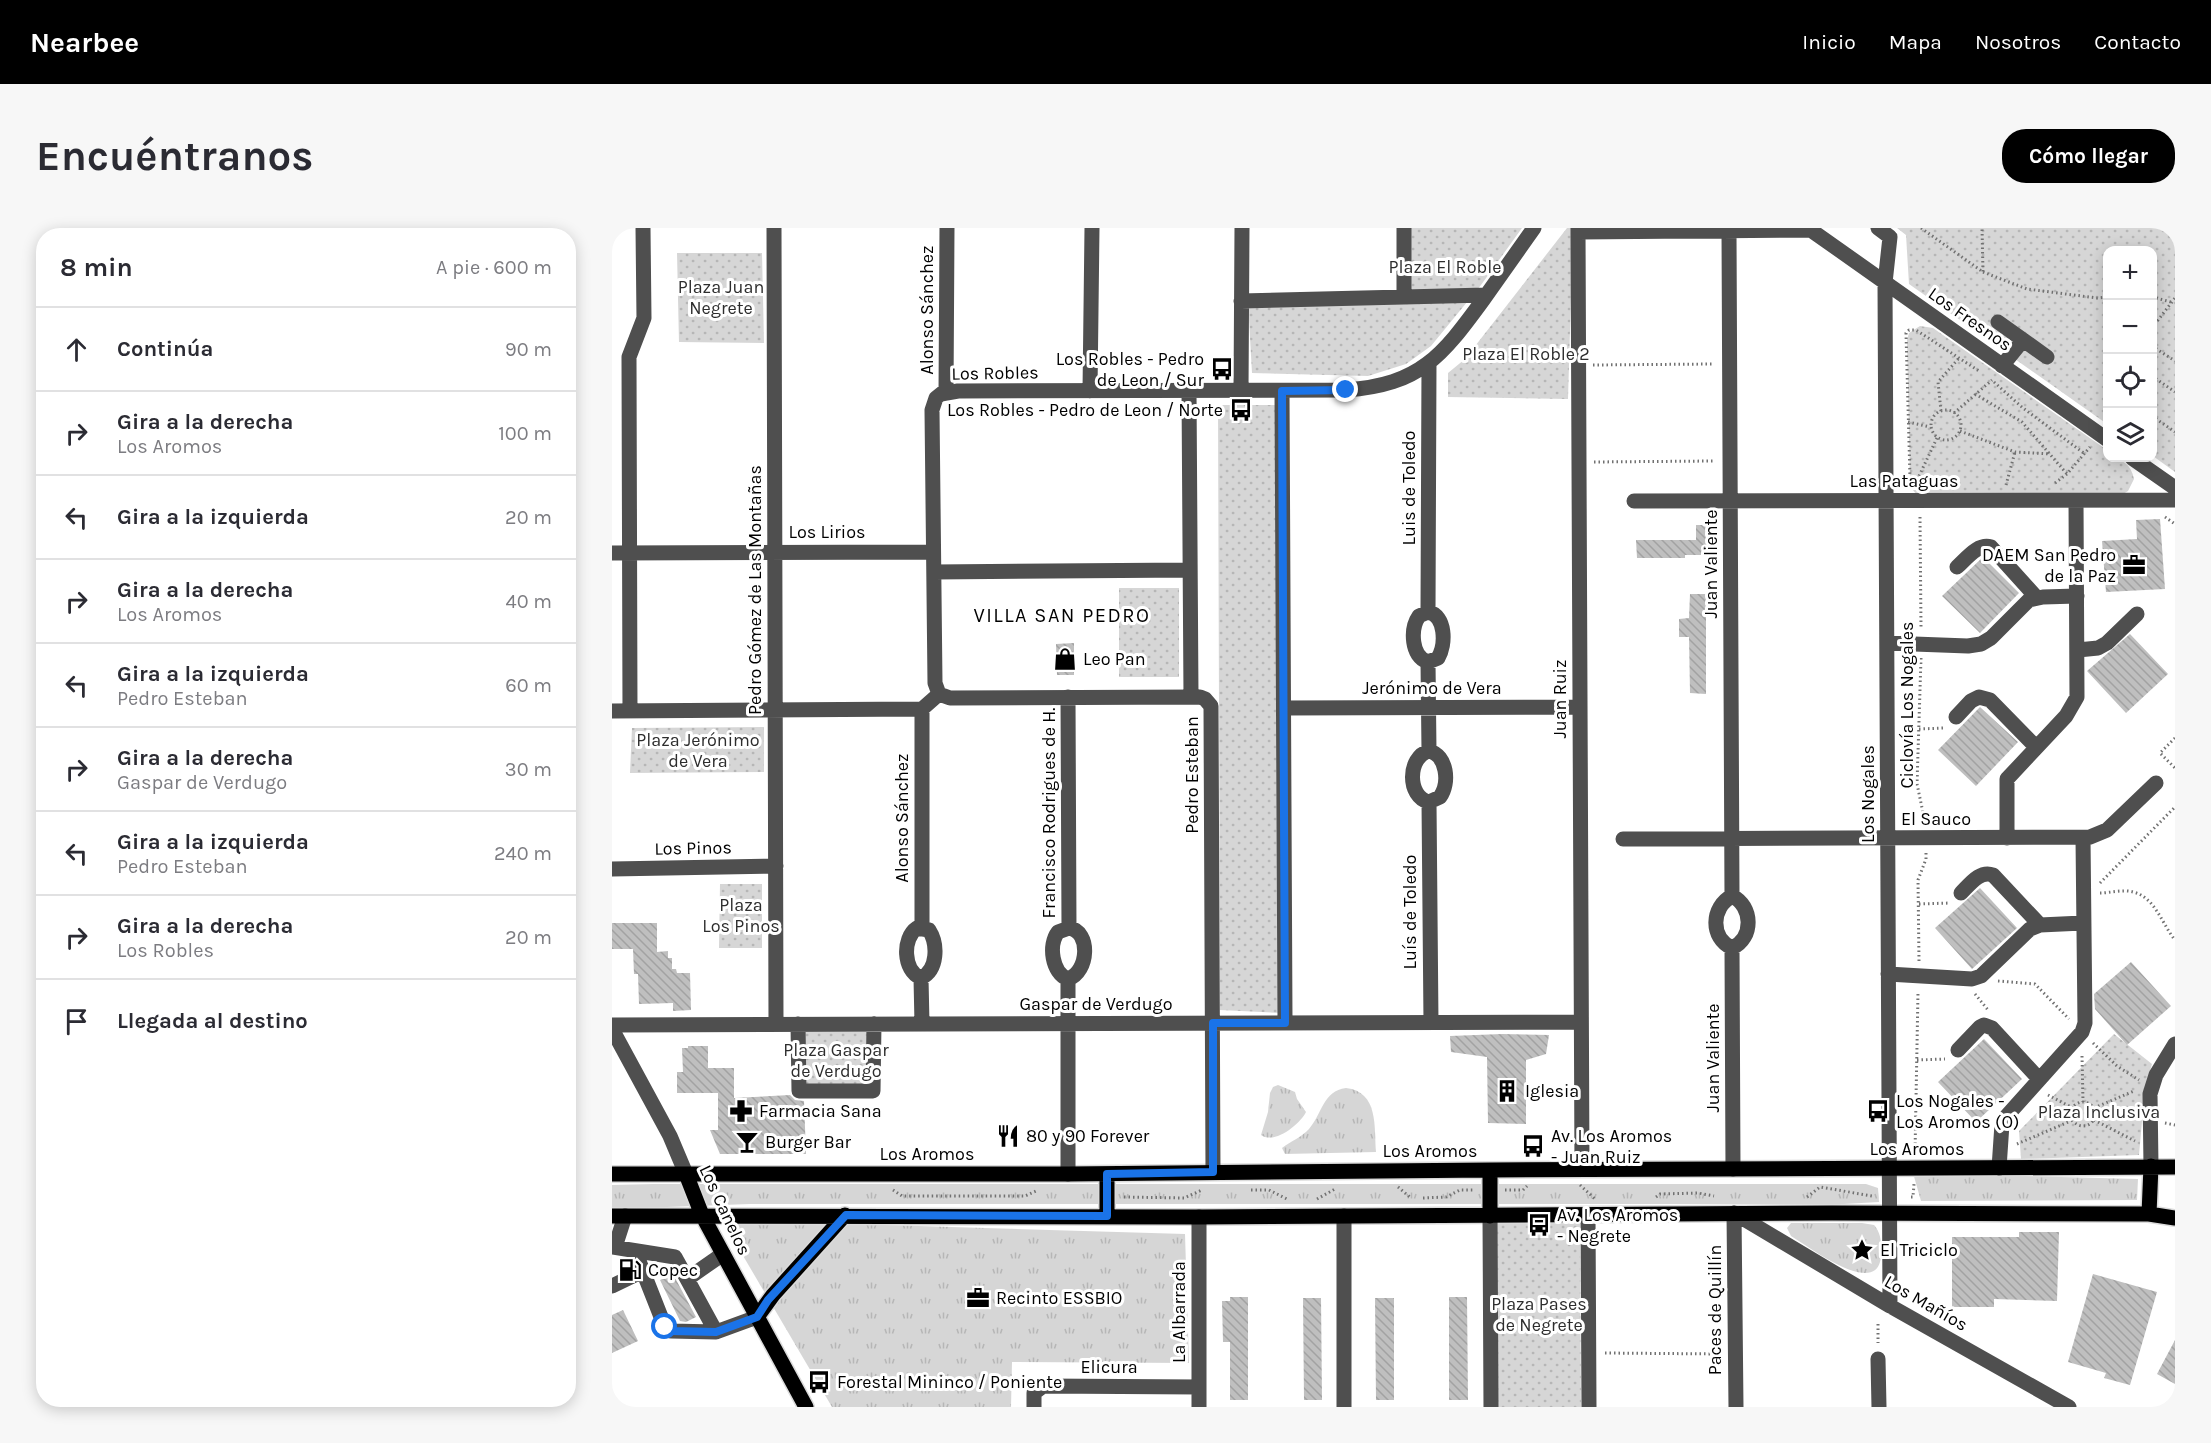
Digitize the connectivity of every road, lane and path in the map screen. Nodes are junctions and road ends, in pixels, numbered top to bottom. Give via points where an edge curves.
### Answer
1 (643, 228) edge
2 (774, 228) edge
3 (947, 228) edge
4 (1092, 228) edge
5 (1242, 228) edge
6 (1404, 228) edge
7 (1534, 228) edge
8 (1878, 228) edge
9 (1922, 228) edge
10 (1982, 228) edge
11 (1809, 229) edge
12 (1578, 230) edge
13 (1729, 231) junction
14 (1983, 272) junction
15 (1885, 283) junction
16 (1486, 295) junction
17 (1404, 297) junction
18 (2103, 297) edge
19 (2157, 298) edge
20 (2175, 298) edge
21 (1241, 301) junction
22 (2172, 303) junction
23 (1998, 322) dead end
24 (2157, 322) edge
25 (2023, 340) junction
26 (2157, 349) edge
27 (2047, 357) dead end
28 (1959, 358) junction
29 (2175, 361) edge
30 (1429, 363) junction
31 (1730, 364) junction
32 (1578, 365) junction
33 (2002, 366) junction
34 (2157, 379) edge
35 (1992, 380) junction
36 (1090, 391) junction
37 (1189, 391) junction
38 (1242, 391) junction
39 (1282, 391) junction
40 (2175, 392) edge
41 (946, 393) junction
42 (1975, 394) junction
43 (1941, 411) junction
44 (1954, 413) junction
45 (2157, 419) edge
46 (1908, 422) junction
47 (1930, 427) junction
48 (1960, 431) junction
49 (2175, 432) edge
50 (2103, 437) edge
51 (1937, 438) junction
52 (2103, 439) edge
53 (2015, 452) junction
54 (2050, 454) junction
55 (2085, 454) junction
56 (1730, 461) junction
57 (1578, 462) junction
58 (2138, 462) edge
59 (2067, 474) junction
60 (2017, 484) dead end
61 (2053, 484) dead end
62 (2175, 488) edge
63 (1919, 493) junction
64 (2175, 500) edge
65 (1634, 501) dead end
66 (1730, 501) junction
67 (1886, 501) junction
68 (2076, 501) junction
69 (612, 552) edge
70 (630, 552) junction
71 (775, 552) junction
72 (933, 552) junction
73 (1957, 567) dead end
74 (1190, 570) junction
75 (934, 572) junction
76 (2078, 596) junction
77 (2037, 598) junction
78 (1428, 612) junction
79 (2137, 614) dead end
80 (1887, 644) junction
81 (1921, 645) junction
82 (2078, 650) junction
83 (1428, 662) junction
84 (939, 694) junction
85 (1191, 697) junction
86 (1068, 698) junction
87 (1428, 707) junction
88 (1580, 707) junction
89 (1284, 708) junction
90 (922, 709) junction
91 (775, 710) junction
92 (612, 711) edge
93 (630, 711) junction
94 (1956, 717) dead end
95 (2175, 738) edge
96 (2036, 747) junction
97 (1429, 751) junction
98 (2175, 768) edge
99 (2156, 783) dead end
100 (1429, 802) junction
101 (2175, 807) edge
102 (1925, 838) junction
103 (2007, 838) junction
104 (2083, 838) junction
105 (1623, 839) dead end
106 (1732, 839) junction
107 (1888, 839) junction
108 (776, 866) junction
109 (612, 870) edge
110 (1960, 892) joint
111 (1732, 897) junction
112 (1919, 904) junction
113 (2083, 923) junction
114 (2040, 925) junction
115 (922, 928) junction
116 (1069, 928) junction
117 (2175, 940) edge
118 (1732, 948) junction
119 (1888, 974) junction
120 (1918, 976) junction
121 (921, 978) junction
122 (1068, 979) junction
123 (1972, 979) junction
124 (1431, 1022) junction
125 (1581, 1022) junction
126 (1068, 1023) junction
127 (1213, 1023) junction
128 (1285, 1023) junction
129 (776, 1024) junction
130 (798, 1024) junction
131 (874, 1024) junction
132 (922, 1024) junction
133 (1984, 1025) junction
134 (612, 1027) edge
135 (2082, 1032) junction
136 (2175, 1044) edge
137 (1958, 1050) joint
138 (1917, 1060) junction
139 (2036, 1083) junction
140 (2152, 1084) junction
141 (2084, 1102) junction
142 (2073, 1108) junction
143 (2094, 1108) junction
144 (2073, 1120) junction
145 (2094, 1120) junction
146 (2150, 1149) junction
147 (1999, 1160) junction
148 (2151, 1166) junction
149 (2175, 1167) edge
150 (1915, 1168) junction
151 (1733, 1169) junction
152 (1889, 1169) junction
153 (1490, 1170) junction
154 (1213, 1172) junction
155 (612, 1173) edge
156 (686, 1174) junction
157 (1068, 1174) junction
158 (1107, 1174) junction
159 (1580, 1177) junction
160 (1530, 1183) dead end
161 (1395, 1184) dead end
162 (885, 1185) dead end
163 (1043, 1187) dead end
164 (1336, 1188) dead end
165 (1202, 1190) dead end
166 (1247, 1190) dead end
167 (1490, 1190) junction
168 (1716, 1196) dead end
169 (1890, 1196) junction
170 (1107, 1197) junction
171 (1805, 1198) dead end
172 (1296, 1199) dead end
173 (1308, 1199) dead end
174 (1597, 1200) dead end
175 (1653, 1201) dead end
176 (1734, 1213) junction
177 (1890, 1213) junction
178 (2149, 1214) junction
179 (702, 1215) junction
180 (846, 1215) junction
181 (1588, 1215) junction
182 (619, 1216) edge
183 (1107, 1216) junction
184 (1344, 1216) junction
185 (1490, 1216) junction
186 (1199, 1217) junction
187 (2175, 1218) edge
188 (614, 1247) edge
189 (635, 1251) junction
190 (723, 1254) junction
191 (643, 1271) junction
192 (687, 1279) junction
193 (612, 1286) edge
194 (1890, 1306) junction
195 (757, 1317) junction
196 (716, 1332) junction
197 (1588, 1353) junction
198 (1735, 1354) junction
199 (1878, 1359) dead end
200 (1199, 1388) junction
201 (806, 1407) edge
202 (1034, 1407) edge
203 (1199, 1407) edge
204 (1344, 1407) edge
205 (1491, 1407) edge
206 (1588, 1407) edge
207 (1736, 1407) edge
208 (1879, 1407) edge
209 (2068, 1407) edge

1 - 70 street via 644,318 629,357
2 - 71 street, Pedro Gómez de Las Montañas
3 - 41 street, Alonso Sánchez
4 - 36 street
5 - 21 street
6 - 17 street
7 - 16 street, Los Robles
8 - 15 street, Los Nogales via 1890,237
9 - 14 path
10 - 14 path
11 - 13 street, Los Fresnos
11 - 15 street, Los Fresnos
12 - 13 street, Los Fresnos
12 - 32 street, Juan Ruiz
13 - 31 street, Juan Valiente
14 - 18 path via 2027,289
15 - 33 street, Los Fresnos
15 - 67 street, Los Nogales
16 - 17 street
16 - 30 street, Los Robles via 1448,347
17 - 21 street
19 - 22 path
20 - 22 path
21 - 38 street
22 - 24 path
23 - 25 street
25 - 27 street
25 - 33 street
26 - 29 path
28 - 35 path
28 - 43 path via 1938,382
28 - 46 path via 1916,330 1906,333
30 - 39 street, Los Robles via 1393,382 1362,389
30 - 78 street, Luis de Toledo
31 - 32 path
31 - 56 street, Juan Valiente
32 - 57 street, Juan Ruiz
33 - 50 street, Los Fresnos
34 - 40 path
35 - 42 path
35 - 55 path
36 - 37 street, Los Robles
36 - 41 street, Los Robles
37 - 38 street, Los Robles
37 - 74 street, Pedro Esteban
38 - 39 street, Los Robles
39 - 89 street
41 - 72 street, Los Robles via 936,398 932,410
42 - 44 path
42 - 54 path via 2022,422
43 - 44 path
43 - 47 path via 1931,420
44 - 48 path via 1961,424
45 - 49 path
46 - 47 path
46 - 63 path via 1910,478
47 - 51 path
48 - 51 path via 1950,440
48 - 53 path
51 - 63 path via 1919,476
52 - 55 path
53 - 54 path
53 - 60 path via 2006,484
54 - 59 path
55 - 59 path
56 - 57 path
56 - 66 street, Juan Valiente
57 - 88 street, Juan Ruiz
58 - 62 street
59 - 61 path
63 - 67 street, Las Pataguas
63 - 68 street, Las Pataguas
63 - 81 path, Ciclovía Los Nogales
64 - 68 street, Las Pataguas
65 - 66 street, Las Pataguas
66 - 67 street, Las Pataguas
66 - 106 street, Juan Valiente
67 - 80 street, Los Nogales
68 - 76 street
69 - 70 street, Los Lirios
70 - 71 street, Los Lirios
70 - 93 street
71 - 72 street, Los Lirios
71 - 91 street, Pedro Gómez de Las Montañas
72 - 75 street, Los Robles
73 - 77 street via 1979,547 1991,547
74 - 75 street
74 - 85 street, Pedro Esteban
75 - 84 street, Los Robles via 935,683
76 - 77 street
76 - 82 street
77 - 81 street via 2029,600 1981,644
78 - 83 street, Luis de Toledo via 1419,616 1414,626 1416,654
78 - 83 street via 1440,619 1442,648 1438,657
79 - 82 street via 2107,643
80 - 81 street
80 - 107 street, Los Nogales
81 - 102 path, Ciclovía Los Nogales via 1917,784
82 - 96 street via 2074,704
83 - 87 street, Luis de Toledo
84 - 86 street via 950,698
84 - 90 street
85 - 86 street
85 - 127 street, Pedro Esteban via 1205,699 1212,711
86 - 116 street, Francisco Rodrigues de H.
87 - 88 street, Jerónimo de Vera
87 - 89 street, Jerónimo de Vera
87 - 97 street, Luis de Toledo
88 - 125 street, Juan Ruiz
89 - 128 street
90 - 91 street
90 - 115 street, Alonso Sánchez
91 - 93 street
91 - 108 street, Pedro Gómez de Las Montañas
92 - 93 street
94 - 96 street via 1971,700 1990,700
95 - 98 path via 2160,753
96 - 103 street via 2007,779
97 - 100 street via 1419,755 1414,773 1414,789
97 - 100 street via 1444,762 1444,788 1440,797
99 - 104 street, El Sauco via 2107,830
100 - 124 street, Luís de Toledo
101 - 117 path via 2101,881 2097,894 2131,891 2143,896
102 - 103 street, El Sauco
102 - 107 street, El Sauco
102 - 112 path, Ciclovía Los Nogales via 1926,859 1918,880
103 - 104 street, El Sauco
104 - 113 street
105 - 106 street, El Sauco
106 - 107 street, El Sauco
106 - 111 street, Juan Valiente
107 - 119 street, Los Nogales
108 - 109 street, Los Pinos
108 - 129 street, Pedro Gómez de Las Montañas
110 - 112 path via 1952,903
110 - 114 street via 1981,874 1993,875
111 - 118 street via 1721,905 1716,923 1718,937
111 - 118 street via 1743,903 1748,927 1743,941
112 - 120 path, Ciclovía Los Nogales
113 - 114 street
113 - 135 street
114 - 123 street
115 - 121 street via 933,936 934,964
115 - 121 street via 910,933 907,942 909,967
116 - 122 street, Francisco Rodrigues de H. via 1058,932 1054,942 1055,968
116 - 122 street, Francisco Rodrigues de H. via 1082,936 1084,962 1079,973
118 - 151 street, Juan Valiente
119 - 120 street
119 - 152 street, Los Nogales
120 - 123 street
120 - 138 path, Ciclovía Los Nogales
121 - 132 street
122 - 126 street, Francisco Rodrigues de H.
123 - 133 path via 1970,988 1988,1009 1989,1019
123 - 135 path via 2035,984
124 - 125 street, Gaspar de Verdugo
124 - 128 street, Gaspar de Verdugo
125 - 159 street, Juan Ruiz
126 - 127 street, Gaspar de Verdugo
126 - 132 street, Gaspar de Verdugo
126 - 157 street, Francisco Rodrigues de H.
127 - 128 street, Gaspar de Verdugo
127 - 154 street, Pedro Esteban
129 - 130 street, Gaspar de Verdugo
129 - 134 street, Gaspar de Verdugo
130 - 131 street, Gaspar de Verdugo
130 - 131 street via 799,1091 873,1091
131 - 132 street, Gaspar de Verdugo
133 - 137 street
133 - 139 street via 1992,1028
134 - 156 street, Los Canelos
135 - 139 street
135 - 140 path via 2117,1066
135 - 141 path
136 - 140 street
137 - 138 path via 1952,1059
138 - 150 path, Ciclovía Los Nogales
139 - 142 path
139 - 147 street via 2004,1119
140 - 143 path
140 - 146 street
141 - 142 path
141 - 143 path
142 - 144 path
143 - 145 path
144 - 145 path via 2084,1126
144 - 147 path
145 - 146 path
146 - 148 street
147 - 148 main road, Los Aromos
147 - 150 main road, Los Aromos
148 - 149 main road, Los Aromos
148 - 178 main road
150 - 152 main road, Los Aromos
150 - 169 path, Ciclovía Los Nogales via 1913,1197
151 - 152 main road, Los Aromos
151 - 159 main road, Los Aromos
152 - 169 street, Los Nogales
153 - 154 main road, Los Aromos
153 - 159 main road, Los Aromos
153 - 167 main road
154 - 158 main road, Los Aromos
155 - 156 main road, Los Aromos
156 - 157 main road, Los Aromos
156 - 179 main road, Los Canelos
157 - 158 main road, Los Aromos
158 - 170 main road
159 - 174 path
160 - 167 path via 1523,1190
161 - 167 path via 1409,1198
162 - 163 path via 902,1196 1025,1196
164 - 173 path via 1320,1199
165 - 170 path via 1184,1198
166 - 172 path via 1269,1190 1284,1199
167 - 185 main road
168 - 175 path via 1660,1194
169 - 171 path via 1820,1187
169 - 177 street, Los Nogales
170 - 183 main road
176 - 177 main road
176 - 181 main road
176 - 194 street, Los Mañíos
176 - 198 street, Paces de Quillín
177 - 178 main road
177 - 194 street, Los Nogales
178 - 187 main road
179 - 180 main road
179 - 182 main road
179 - 190 main road, Los Canelos
180 - 183 main road
180 - 195 main road
181 - 185 main road
181 - 197 street
182 - 188 street
183 - 186 main road
184 - 185 main road
184 - 186 main road
184 - 204 street
185 - 205 street
186 - 200 street, La Albarrada
188 - 189 street
189 - 191 street
189 - 192 street via 675,1257
190 - 192 street
190 - 195 main road, Los Canelos
191 - 193 street
191 - 196 street via 665,1327 671,1331
192 - 196 street
194 - 209 street, Los Mañíos
195 - 196 street
195 - 201 main road, Los Canelos
197 - 198 path
197 - 206 street
198 - 207 street, Paces de Quillín
199 - 208 street
200 - 202 street, Elicura via 1043,1386 1034,1393
200 - 203 street, La Albarrada

